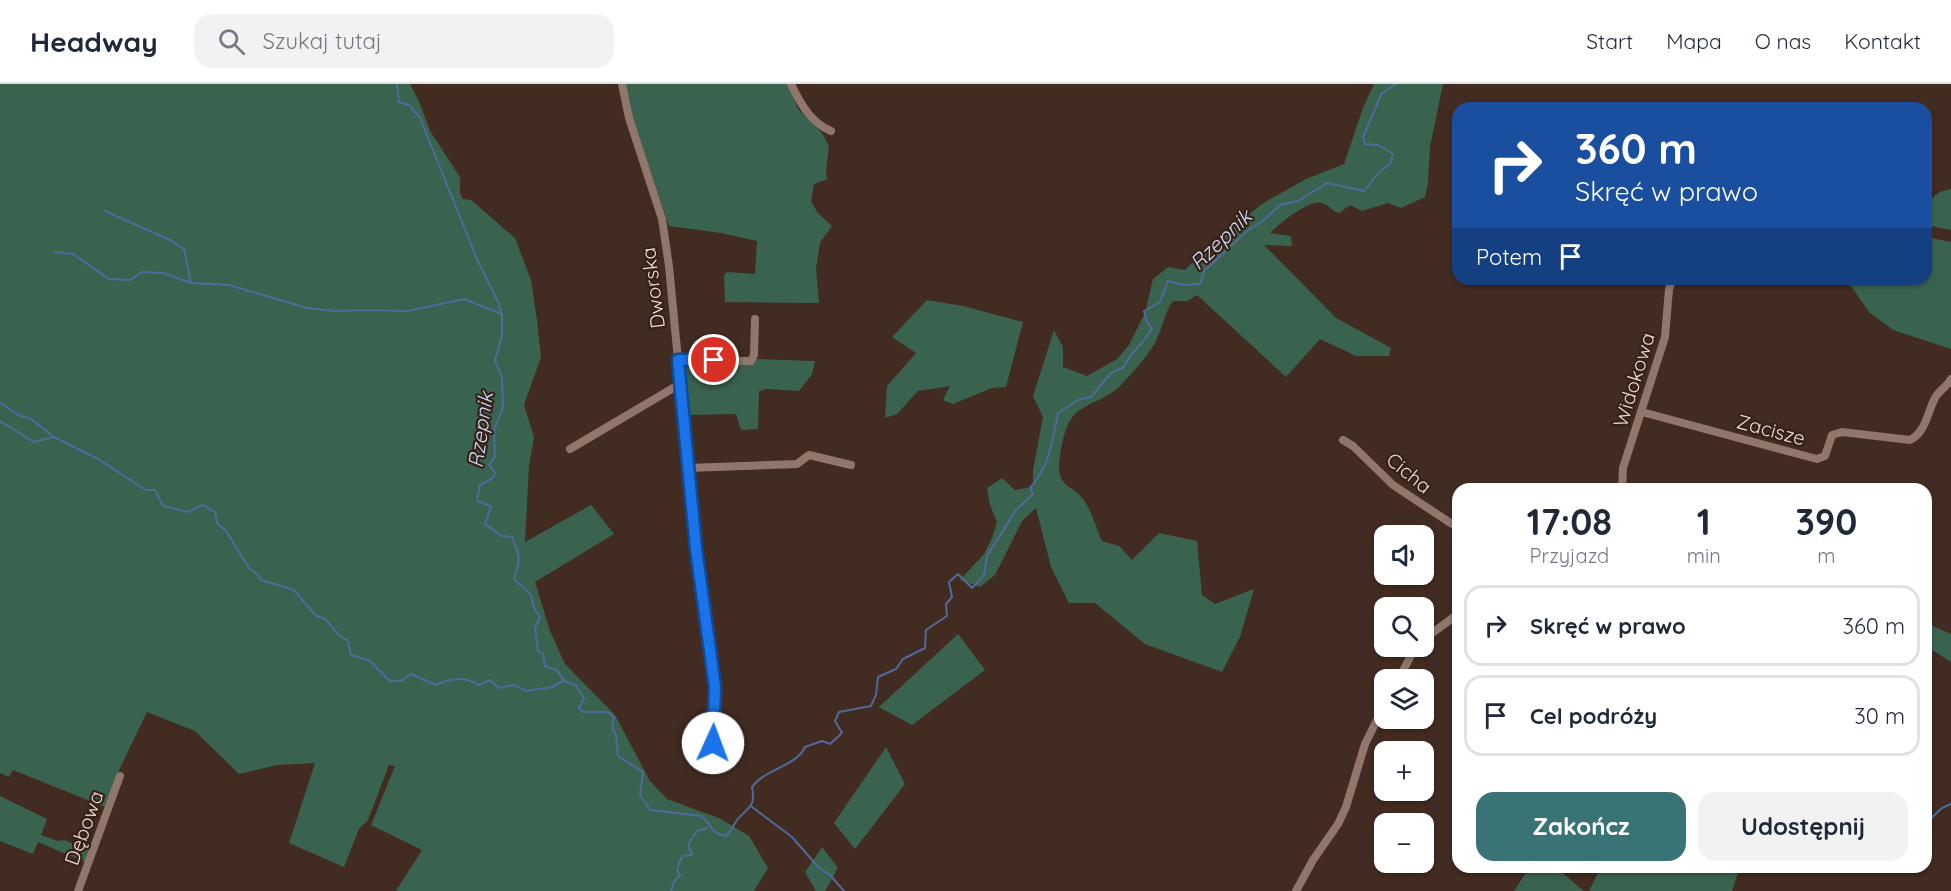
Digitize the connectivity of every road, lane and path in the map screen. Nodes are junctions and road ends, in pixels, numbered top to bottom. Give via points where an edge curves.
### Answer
1 (622, 84) edge
2 (791, 84) edge
3 (831, 131) dead end
4 (1671, 285) edge
5 (755, 319) dead end
6 (678, 360) junction
7 (1951, 379) edge
8 (680, 384) junction
9 (1642, 411) junction
10 (1343, 440) dead end
11 (570, 450) dead end
12 (851, 465) dead end
13 (688, 468) junction
14 (1622, 483) edge
15 (1452, 524) edge
16 (1452, 618) edge
17 (1434, 632) edge
18 (1374, 727) edge
19 (713, 743) dead end
20 (120, 776) dead end
21 (78, 891) edge
22 (1296, 891) edge

1 - 6 street, Dworska via 662,219
2 - 3 street via 805,110
4 - 9 street, Widokowa via 1665,337
5 - 6 street via 751,361
6 - 8 street, Dworska
7 - 9 street, Zacisze via 1936,395 1918,436 1910,440 1842,432 1833,435 1825,456 1817,459
8 - 11 street
8 - 13 street, Dworska
9 - 14 street, Widokowa via 1623,468
10 - 15 street, Cicha via 1393,485
12 - 13 street via 809,455 797,464
13 - 19 street, Dworska via 715,687
16 - 17 street
18 - 22 street via 1338,824
20 - 21 street, Dębowa

